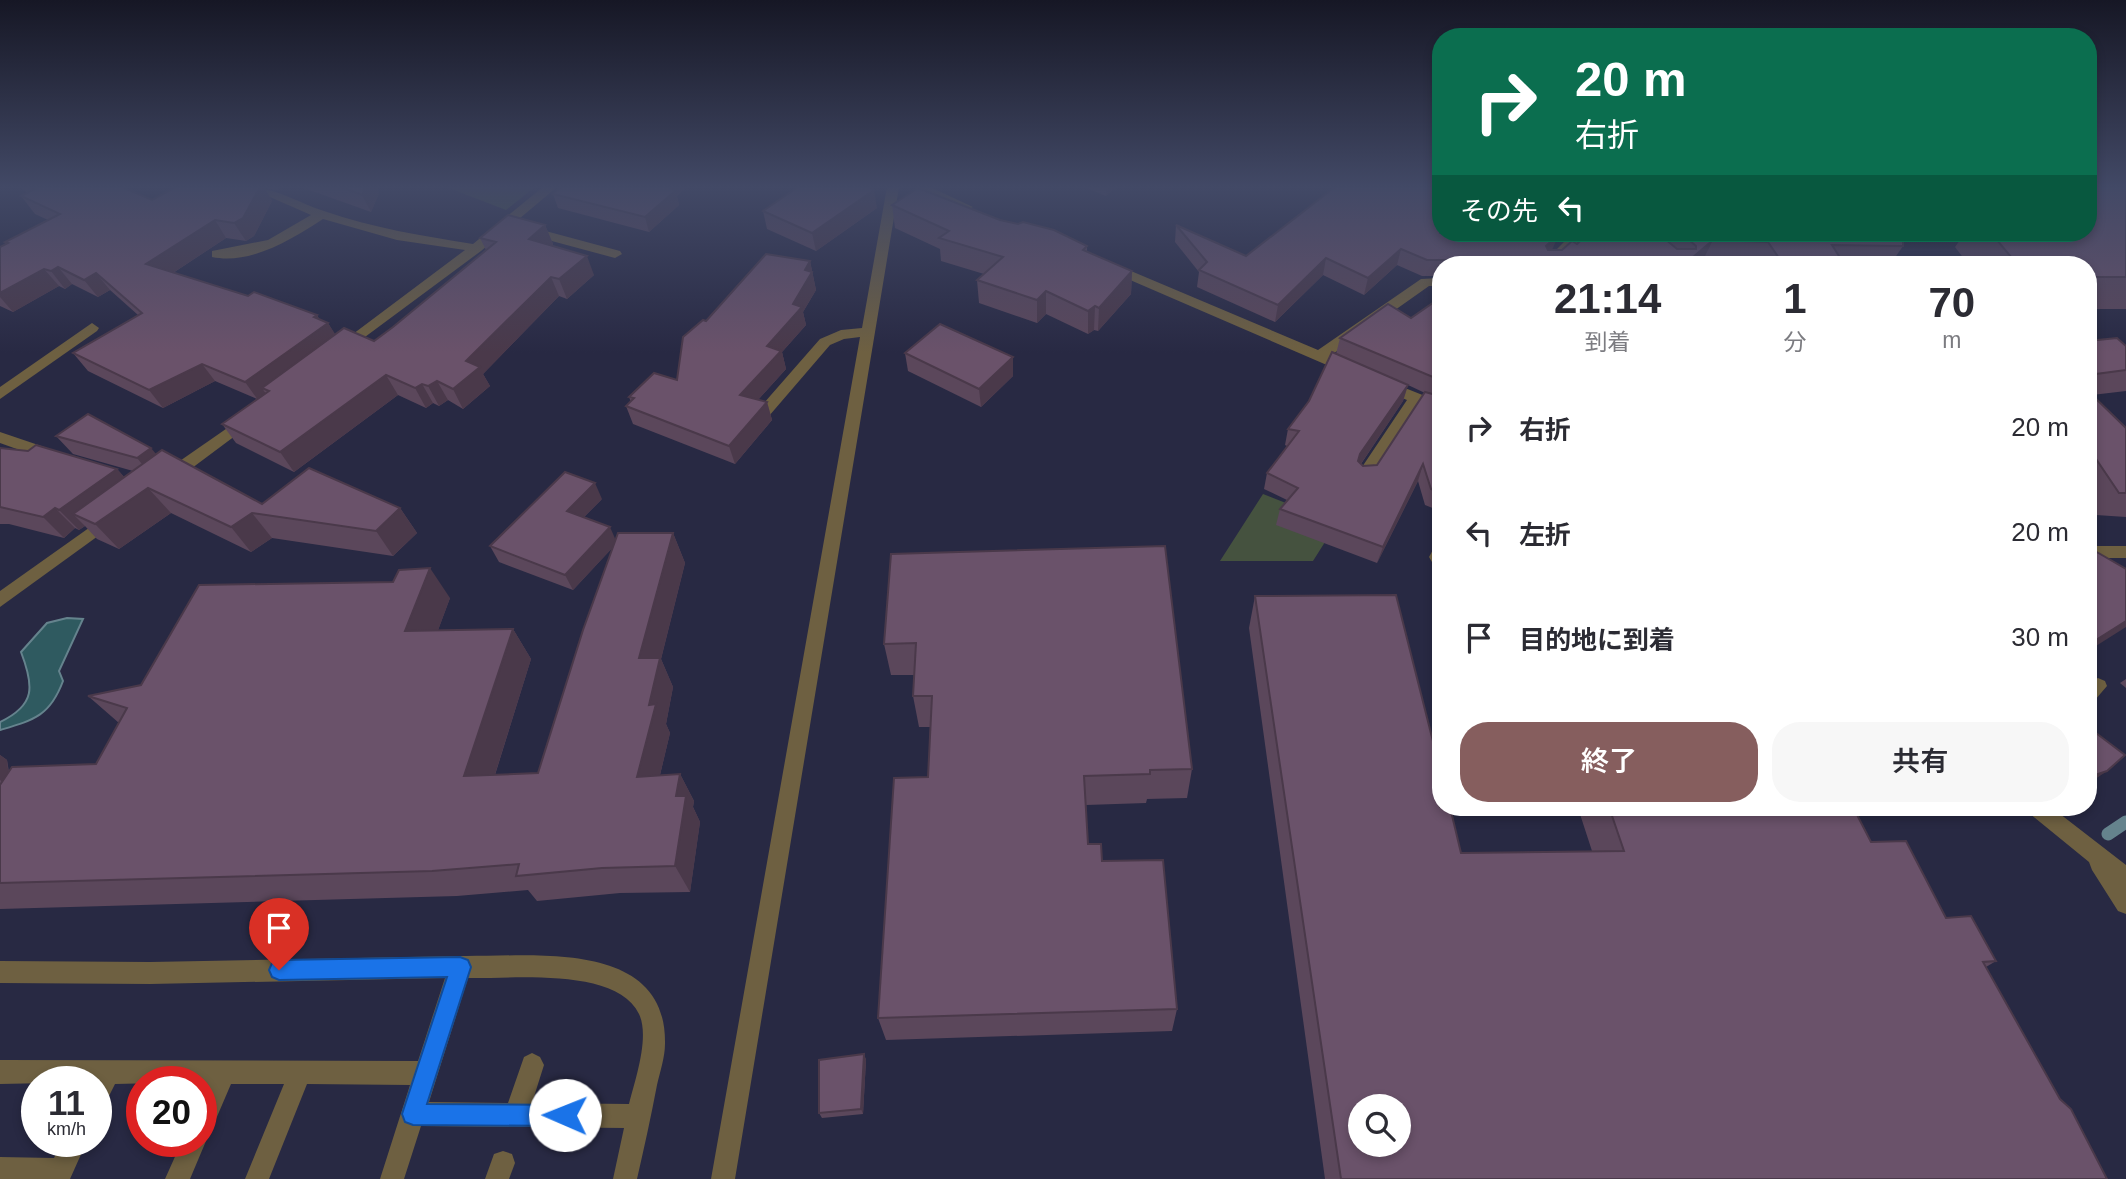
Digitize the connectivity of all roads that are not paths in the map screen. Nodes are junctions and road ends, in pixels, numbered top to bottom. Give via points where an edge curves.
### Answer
1 (278, 242) edge
2 (437, 242) edge
3 (484, 242) edge
4 (570, 242) edge
5 (884, 242) edge
6 (1571, 242) edge
7 (476, 248) junction
8 (217, 254) dead end
9 (615, 254) dead end
10 (1557, 256) edge
11 (1094, 260) edge
12 (1432, 282) edge
13 (92, 328) dead end
14 (868, 332) junction
15 (1318, 357) junction
16 (326, 361) edge
17 (0, 394) edge
18 (1416, 398) junction
19 (1432, 405) edge
20 (261, 410) edge
21 (764, 412) edge
22 (0, 437) edge
23 (69, 462) edge
24 (1364, 476) edge
25 (156, 486) edge
26 (122, 511) edge
27 (2097, 552) edge
28 (2126, 552) edge
29 (0, 600) edge
30 (2047, 816) edge
31 (2092, 852) junction
32 (2126, 878) edge
33 (2126, 904) edge
34 (460, 967) junction
35 (0, 972) edge
36 (532, 1065) dead end
37 (0, 1072) edge
38 (21, 1072) edge
39 (112, 1073) edge
40 (224, 1073) junction
41 (300, 1073) junction
42 (426, 1073) junction
43 (217, 1089) edge
44 (413, 1114) junction
45 (516, 1115) junction
46 (639, 1116) junction
47 (67, 1157) edge
48 (187, 1157) edge
49 (0, 1169) edge
50 (59, 1174) edge
51 (177, 1179) edge
52 (257, 1179) edge
53 (392, 1179) edge
54 (625, 1179) edge
55 (723, 1179) edge

1 - 8 street via 252,252
2 - 7 street
3 - 7 street
4 - 9 street
5 - 14 street
6 - 10 street
7 - 16 street
11 - 15 street
12 - 15 street
13 - 17 street
14 - 21 street via 825,342
14 - 55 street
15 - 18 street
18 - 19 street
18 - 24 street
20 - 25 street
22 - 23 street
26 - 29 street
27 - 28 street
30 - 31 street
31 - 32 street
31 - 33 street
34 - 35 street
34 - 42 street
34 - 46 street via 578,969 613,977 635,990 651,1011 654,1045
36 - 45 street
37 - 38 street
39 - 40 street
40 - 41 street
40 - 43 street
41 - 42 street
41 - 52 street
42 - 44 street
44 - 45 street
44 - 53 street
45 - 46 street
46 - 54 street
47 - 50 street
48 - 51 street
49 - 50 street

